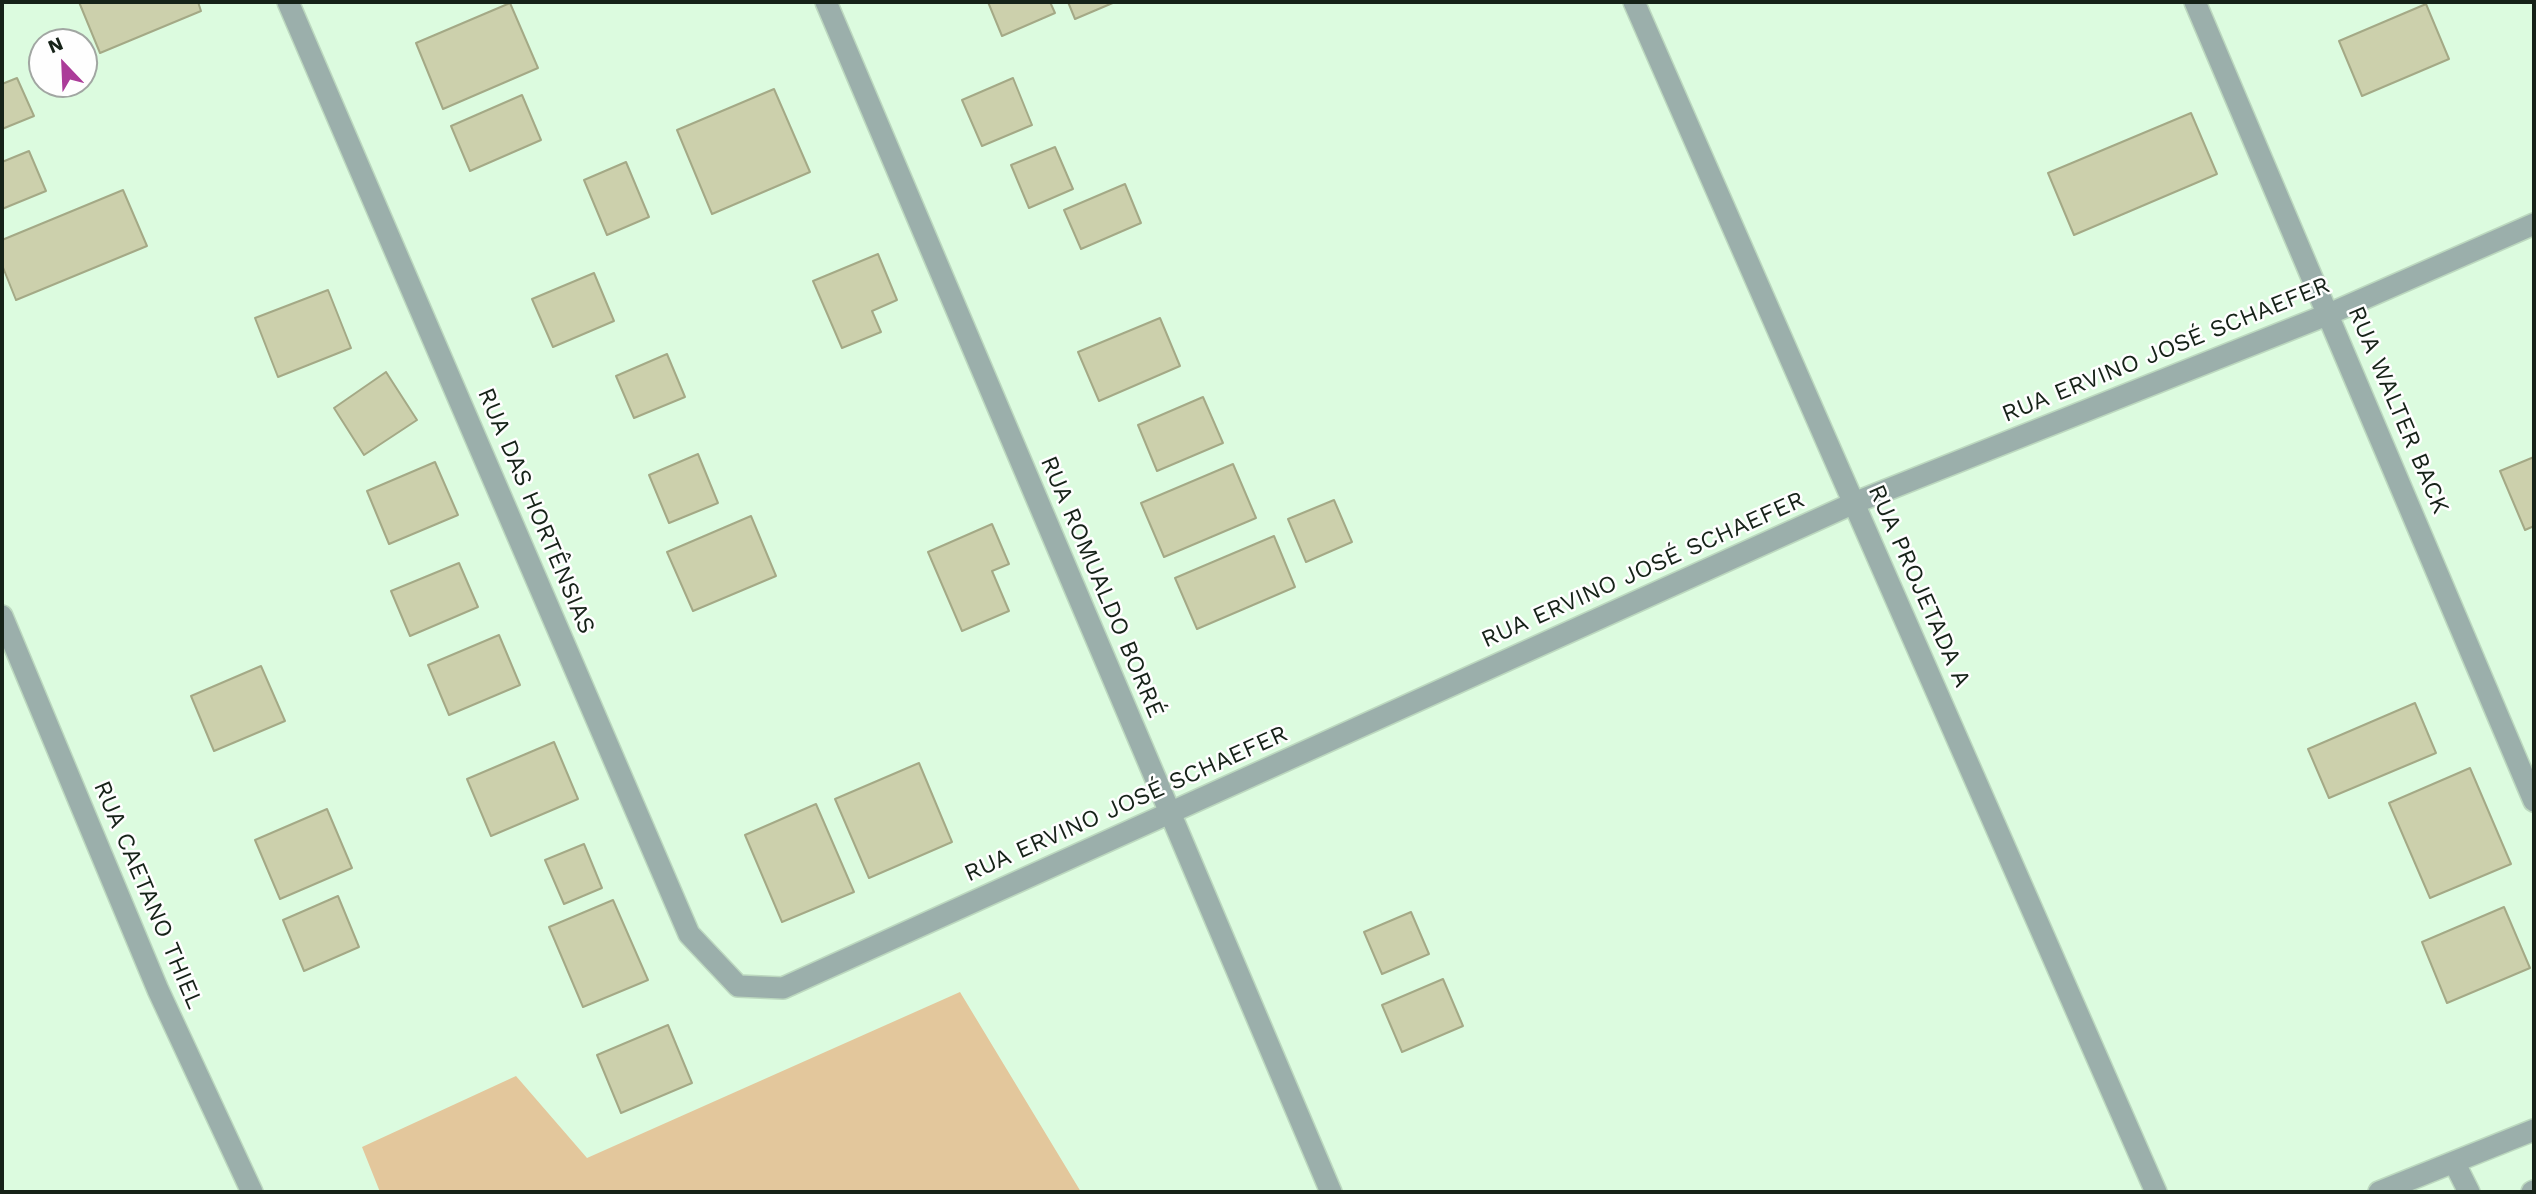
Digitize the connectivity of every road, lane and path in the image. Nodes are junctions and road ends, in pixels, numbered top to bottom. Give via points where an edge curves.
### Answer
1 (288, 2) edge
2 (826, 2) edge
3 (1634, 2) edge
4 (2194, 2) edge
5 (2534, 224) edge
6 (2329, 314) junction
7 (1854, 503) junction
8 (2, 616) edge
9 (2534, 801) edge
10 (1170, 814) junction
11 (783, 988) joint
12 (2534, 1130) edge
13 (2454, 1162) junction
14 (252, 1192) edge
15 (1331, 1192) edge
16 (2156, 1192) edge
17 (2379, 1192) edge
18 (2469, 1192) edge

1 - 11 street, RUA DAS HORTÊNSIAS via 689,934 738,986
2 - 10 street, RUA ROMUALDO BORRÉ
3 - 7 street, RUA PROJETADA A
4 - 6 street, RUA WALTER BACK
5 - 6 street, RUA ERVINO JOSÉ SCHAEFER
6 - 7 street, RUA ERVINO JOSÉ SCHAEFER
6 - 9 street, RUA WALTER BACK
7 - 10 street, RUA ERVINO JOSÉ SCHAEFER
7 - 16 street, RUA PROJETADA A
8 - 14 street, RUA CAETANO THIEL via 158,990
10 - 11 street, RUA ERVINO JOSÉ SCHAEFER
10 - 15 street, RUA ROMUALDO BORRÉ
12 - 13 street
13 - 17 street
13 - 18 street

